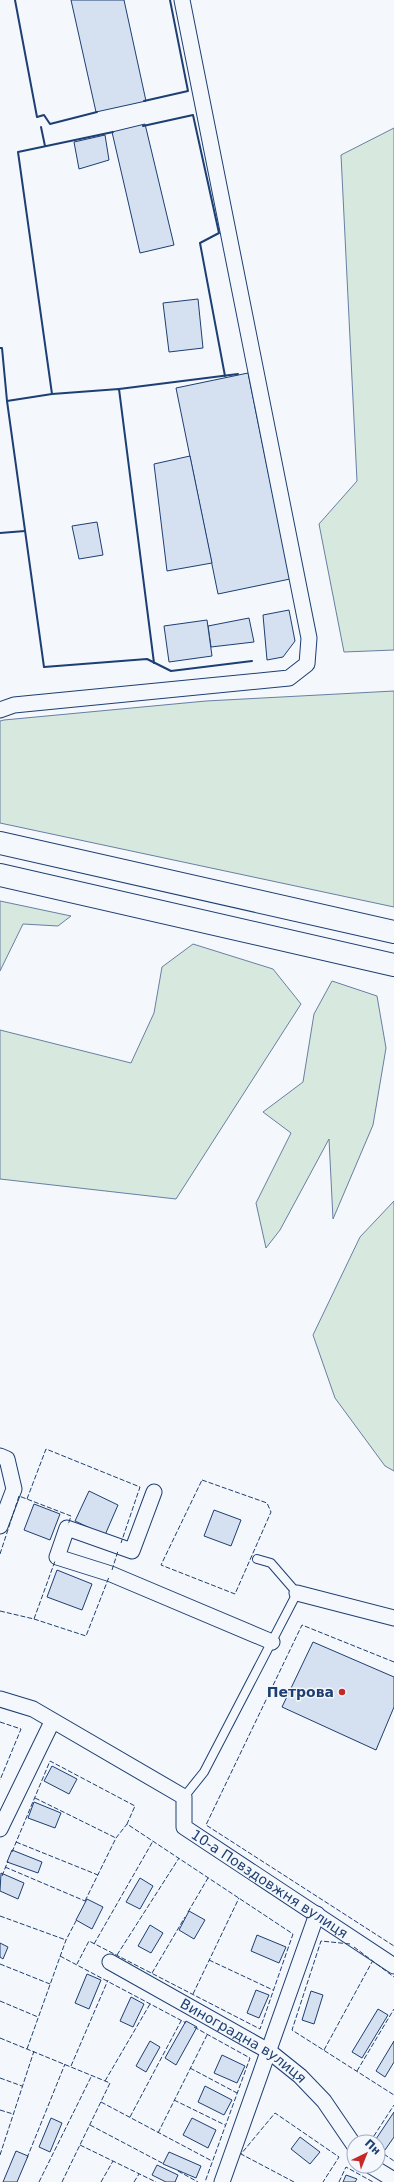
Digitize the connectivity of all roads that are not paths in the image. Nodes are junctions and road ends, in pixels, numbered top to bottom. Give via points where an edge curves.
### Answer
1 (182, 0) edge
2 (0, 710) edge
3 (0, 843) edge
4 (0, 875) edge
5 (394, 932) edge
6 (394, 965) edge
7 (0, 1456) edge
8 (154, 1492) dead end
9 (0, 1526) edge
10 (256, 1559) dead end
11 (297, 1593) junction
12 (394, 1618) edge
13 (272, 1642) junction
14 (0, 1700) edge
15 (52, 1722) junction
16 (184, 1797) junction
17 (0, 1829) edge
18 (317, 1914) junction
19 (110, 1962) dead end
20 (394, 1966) edge
21 (270, 2052) junction
22 (346, 2134) edge
23 (384, 2174) edge
24 (394, 2180) edge
25 (222, 2182) edge

1 - 2 street via 309,638 307,664 290,678 14,705
3 - 5 main road
4 - 6 main road
7 - 9 street via 7,1459 14,1489
8 - 13 street via 132,1551 67,1528 57,1557 111,1574
10 - 11 lane via 271,1563
11 - 12 street
11 - 13 lane
13 - 16 lane via 204,1772
14 - 15 street via 33,1709
15 - 16 street
15 - 17 street
16 - 18 street, 10-а Повздовжня вулиця via 184,1827
18 - 20 street, 10-а Повздовжня вулиця
18 - 21 street
19 - 21 street, Виноградна вулиця
21 - 22 street, Виноградна вулиця via 300,2076 319,2096
21 - 25 street
23 - 24 street

